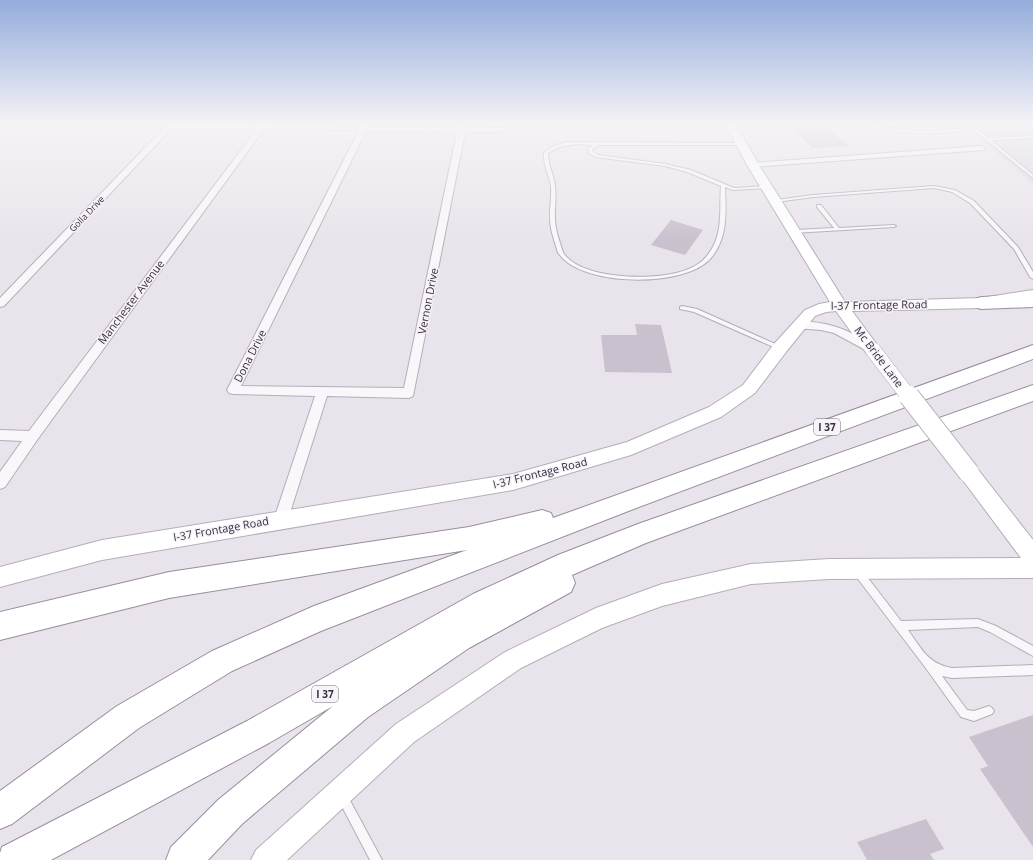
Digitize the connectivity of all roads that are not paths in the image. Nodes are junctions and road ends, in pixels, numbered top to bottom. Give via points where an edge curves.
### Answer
1 (135, 163) edge
2 (235, 163) edge
3 (346, 163) edge
4 (454, 163) edge
5 (546, 163) edge
6 (651, 163) edge
7 (778, 163) edge
8 (1017, 163) edge
9 (753, 165) joint
10 (1033, 176) edge
11 (723, 186) junction
12 (767, 187) junction
13 (776, 201) junction
14 (819, 206) dead end
15 (894, 226) dead end
16 (837, 229) junction
17 (795, 232) junction
18 (1033, 277) edge
19 (1033, 295) edge
20 (1033, 301) edge
21 (980, 303) junction
22 (0, 304) edge
23 (840, 306) junction
24 (682, 308) dead end
25 (799, 325) junction
26 (780, 348) junction
27 (873, 350) junction
28 (1033, 352) edge
29 (322, 392) junction
30 (1033, 393) edge
31 (0, 435) edge
32 (32, 436) junction
33 (0, 483) edge
34 (622, 503) junction
35 (281, 519) junction
36 (638, 535) junction
37 (1033, 557) edge
38 (1033, 568) edge
39 (856, 569) junction
40 (0, 577) edge
41 (0, 626) edge
42 (899, 626) junction
43 (1033, 651) edge
44 (927, 663) junction
45 (1033, 670) edge
46 (989, 711) dead end
47 (339, 792) junction
48 (0, 812) edge
49 (15, 860) edge
50 (184, 860) edge
51 (266, 860) edge
52 (376, 860) edge

1 - 22 street, Golla Drive
2 - 32 street, Manchester Avenue
3 - 29 street, Dona Drive via 233,390
4 - 29 street, Vernon Drive via 409,393
5 - 11 lane via 552,181 553,228 561,253 565,259 584,271 604,276 650,277 678,274 702,265 718,241 723,220
6 - 11 lane via 689,171
7 - 9 street
8 - 10 lane
9 - 12 main road, Mc Bride Lane
11 - 12 lane via 733,189
12 - 13 main road, Mc Bride Lane
13 - 17 main road, Mc Bride Lane
13 - 18 lane via 934,187 949,190 972,202 1016,248
14 - 16 lane
15 - 16 lane
16 - 17 lane
17 - 23 main road, Mc Bride Lane
19 - 21 main road, I-37 Frontage Road
20 - 21 highway
21 - 23 main road, I-37 Frontage Road
23 - 25 main road, I-37 Frontage Road via 824,306 810,313
23 - 27 main road, Mc Bride Lane
24 - 26 lane via 695,310
25 - 26 main road, I-37 Frontage Road
25 - 27 street via 832,327
26 - 35 main road, I-37 Frontage Road via 750,389 715,412 631,448 513,482
27 - 37 main road, Mc Bride Lane, bridge
28 - 34 highway, I 37
29 - 35 street
30 - 36 highway, I 37
31 - 32 street
32 - 33 street, Manchester Avenue
34 - 41 highway, I 37 via 468,538 169,585
34 - 48 highway via 314,620 222,661 128,717
35 - 40 main road, I-37 Frontage Road via 102,550
36 - 49 highway, I 37 via 483,603 258,732
36 - 50 highway via 607,560 459,638 357,706 230,812
38 - 39 main road
39 - 42 lane
39 - 47 main road via 751,574 662,595 596,619 514,660 405,733
42 - 43 lane via 978,623
42 - 44 lane
44 - 45 lane via 940,671 952,673
44 - 46 lane via 964,714 974,716
47 - 51 main road
47 - 52 lane

